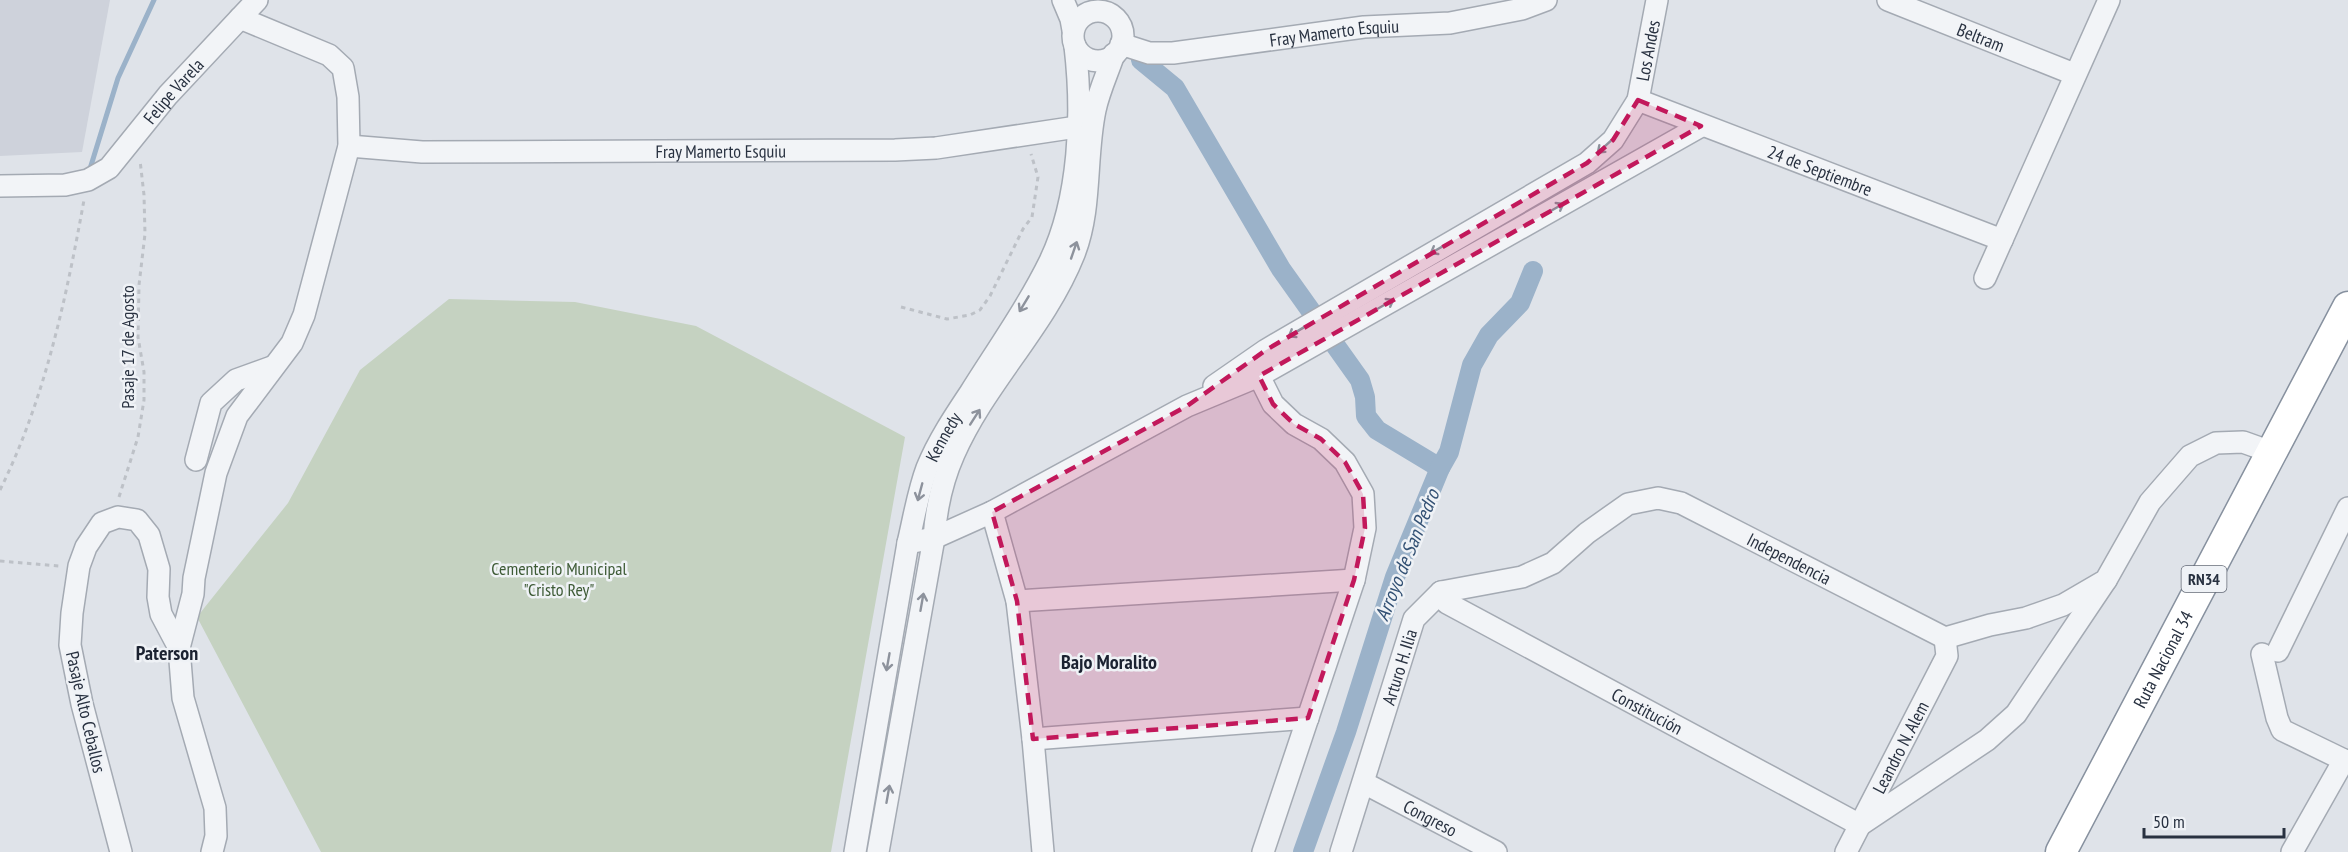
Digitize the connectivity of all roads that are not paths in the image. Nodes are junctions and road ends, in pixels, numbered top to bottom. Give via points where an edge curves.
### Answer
1 (258, 0) edge
2 (1063, 0) edge
3 (1114, 0) edge
4 (1546, 0) edge
5 (1657, 0) edge
6 (1888, 0) edge
7 (2109, 0) edge
8 (240, 18) junction
9 (1074, 38) junction
10 (1118, 40) junction
11 (2074, 74) junction
12 (1638, 100) junction
13 (1085, 126) junction
14 (1701, 126) junction
15 (349, 146) junction
16 (0, 186) edge
17 (2002, 240) junction
18 (1985, 278) dead end
19 (2348, 307) edge
20 (1267, 364) junction
21 (272, 367) junction
22 (2271, 452) junction
23 (196, 460) dead end
24 (2348, 508) edge
25 (992, 512) junction
26 (934, 538) junction
27 (908, 543) junction
28 (1354, 580) junction
29 (2106, 580) junction
30 (1441, 592) junction
31 (1017, 601) junction
32 (1945, 638) junction
33 (179, 648) junction
34 (1308, 718) junction
35 (1033, 739) junction
36 (2346, 761) edge
37 (1364, 783) junction
38 (1860, 825) junction
39 (121, 852) edge
40 (212, 852) edge
41 (855, 852) edge
42 (878, 852) edge
43 (1043, 852) edge
44 (1263, 852) edge
45 (1341, 852) edge
46 (1496, 852) edge
47 (1846, 852) edge
48 (2061, 852) edge
49 (2292, 852) edge

1 - 8 street, Felipe Varela
2 - 9 street, Kennedy
3 - 10 street
4 - 10 street, Fray Mamerto Esquiu via 1522,9 1450,23 1364,27 1173,53 1149,53
5 - 12 street, Los Andes
6 - 11 street, Beltram
7 - 11 street
8 - 15 street via 328,55 343,68
8 - 16 street, Felipe Varela via 168,95 109,168 88,180 64,185
9 - 10 street via 1080,54 1095,61 1103,60
9 - 10 street via 1082,16 1096,10 1112,15
9 - 13 street, Kennedy
10 - 13 street, Kennedy
11 - 17 street
12 - 14 street, 24 de Septiembre
12 -> 20 street via 1612,140 1587,163 1325,315
13 - 15 street, Fray Mamerto Esquiu via 936,148 896,150 422,152
26 -> 13 street, Kennedy via 944,481 954,454 1059,286 1074,253 1085,206
13 -> 27 street, Kennedy via 1054,251 936,448 919,492
14 - 17 street, 24 de Septiembre
20 -> 14 street via 1335,333
15 - 21 street via 304,315 292,343
17 - 18 street
19 - 22 highway, Ruta Nacional 34 / RN34
20 - 25 street
20 - 28 street via 1273,404 1345,462 1363,494 1365,528
21 - 23 street via 236,380 210,403
21 - 33 street via 237,416 216,473
22 - 29 street via 2244,442 2216,443 2190,456 2150,502
22 - 48 highway, Ruta Nacional 34 / RN34
24 - 36 street via 2270,653 2277,718 2282,730
25 - 26 street
25 - 31 street
26 - 27 street
42 -> 26 street, Kennedy
27 -> 41 street, Kennedy
28 - 31 street
28 - 34 street
29 - 32 street via 2054,609
29 - 38 street via 2016,714 1987,740
30 - 32 street, Independencia via 1522,577 1553,563 1628,504 1658,498 1681,503
30 - 37 street, Arturo H. Ilia via 1414,619
30 - 38 street, Constitución via 1447,603
31 - 35 street
32 - 38 street, Leandro N. Alem via 1947,657
33 - 39 street, Pasaje Alto Ceballos via 161,614 159,569 149,535 137,520 118,517 102,523 79,566 70,645
33 - 40 street via 183,698 214,808 216,836
34 - 35 street
34 - 44 street
35 - 43 street
36 - 49 street
37 - 45 street, Arturo H. Ilia
37 - 46 street, Congreso
38 - 47 street, Leandro N. Alem

